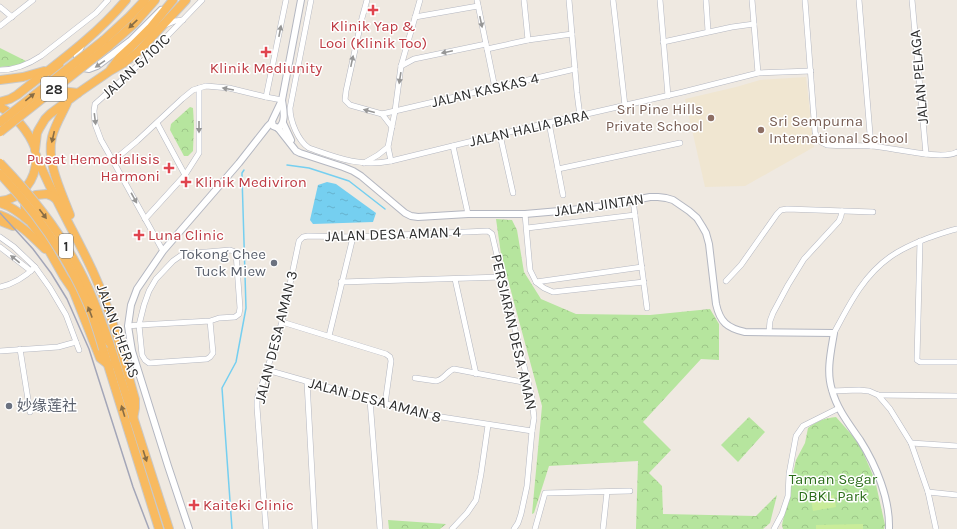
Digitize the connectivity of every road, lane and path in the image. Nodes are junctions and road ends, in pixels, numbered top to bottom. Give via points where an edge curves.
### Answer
1 (34, 0) edge
2 (108, 0) edge
3 (126, 0) edge
4 (145, 0) edge
5 (155, 0) edge
6 (170, 0) edge
7 (173, 0) edge
8 (186, 0) edge
9 (202, 0) edge
10 (286, 0) edge
11 (301, 0) edge
12 (311, 0) edge
13 (420, 0) edge
14 (477, 0) edge
15 (524, 0) edge
16 (569, 0) edge
17 (613, 0) edge
18 (660, 0) edge
19 (706, 0) edge
20 (752, 0) edge
21 (805, 0) edge
22 (859, 0) edge
23 (912, 0) edge
24 (367, 1) edge
25 (478, 6) junction
26 (0, 7) edge
27 (12, 17) junction
28 (415, 17) junction
29 (183, 20) junction
30 (754, 24) junction
31 (0, 26) edge
32 (162, 27) junction
33 (708, 31) junction
34 (572, 34) junction
35 (528, 40) junction
36 (84, 41) junction
37 (663, 42) junction
38 (486, 47) junction
39 (65, 57) junction
40 (401, 66) junction
41 (52, 68) junction
42 (575, 69) junction
43 (0, 70) edge
44 (811, 70) junction
45 (110, 71) junction
46 (758, 73) junction
47 (0, 80) edge
48 (199, 88) junction
49 (495, 88) junction
50 (78, 93) junction
51 (668, 96) junction
52 (266, 97) junction
53 (282, 100) junction
54 (68, 101) junction
55 (0, 102) edge
56 (625, 106) junction
57 (0, 107) edge
58 (395, 111) junction
59 (382, 114) junction
60 (580, 116) junction
61 (1, 120) edge
62 (273, 120) junction
63 (157, 123) junction
64 (549, 123) junction
65 (282, 124) junction
66 (392, 127) junction
67 (0, 132) edge
68 (500, 135) junction
69 (680, 143) dead end
70 (453, 146) junction
71 (871, 146) junction
72 (388, 147) junction
73 (36, 152) junction
74 (957, 152) edge
75 (926, 154) junction
76 (114, 161) junction
77 (391, 161) junction
78 (0, 162) edge
79 (363, 163) junction
80 (558, 169) junction
81 (0, 174) edge
82 (185, 175) junction
83 (514, 193) dead end
84 (563, 195) dead end
85 (633, 200) junction
86 (58, 201) junction
87 (0, 202) edge
88 (842, 211) junction
89 (873, 212) dead end
90 (468, 214) junction
91 (526, 214) junction
92 (0, 215) edge
93 (635, 215) junction
94 (145, 219) junction
95 (0, 221) edge
96 (30, 222) junction
97 (527, 228) junction
98 (957, 229) edge
99 (25, 231) junction
100 (488, 231) joint
101 (353, 237) junction
102 (0, 238) edge
103 (299, 241) joint
104 (920, 241) junction
105 (0, 247) edge
106 (82, 248) junction
107 (163, 250) junction
108 (52, 255) junction
109 (642, 266) junction
110 (35, 267) junction
111 (31, 271) junction
112 (502, 277) junction
113 (455, 279) junction
114 (726, 281) dead end
115 (342, 282) junction
116 (536, 282) junction
117 (644, 282) junction
118 (0, 287) edge
119 (647, 308) dead end
120 (210, 321) junction
121 (282, 322) junction
122 (139, 325) junction
123 (128, 326) junction
124 (769, 332) junction
125 (834, 333) junction
126 (329, 336) junction
127 (76, 342) junction
128 (106, 345) junction
129 (20, 349) junction
130 (0, 350) edge
131 (79, 350) dead end
132 (957, 362) edge
133 (108, 365) junction
134 (268, 370) junction
135 (476, 374) junction
136 (416, 378) dead end
137 (307, 382) junction
138 (528, 383) junction
139 (832, 391) junction
140 (878, 395) junction
141 (957, 396) edge
142 (370, 400) junction
143 (385, 404) junction
144 (839, 408) junction
145 (30, 412) dead end
146 (134, 419) junction
147 (488, 425) junction
148 (532, 431) junction
149 (911, 443) junction
150 (957, 446) edge
151 (630, 491) dead end
152 (607, 492) junction
153 (928, 492) junction
154 (957, 495) edge
155 (159, 529) edge
156 (169, 529) edge
157 (189, 529) edge
158 (266, 529) edge
159 (315, 529) edge
160 (380, 529) edge
161 (452, 529) edge
162 (514, 529) edge
163 (535, 529) edge
164 (603, 529) edge
165 (774, 529) edge
166 (889, 529) edge
167 (936, 529) edge

1 - 27 street
2 - 43 street via 96,13 41,56 19,67
3 - 36 highway
61 -> 4 highway, 28, bridge via 104,40
5 -> 67 highway, 28, bridge via 134,24 109,46
6 -> 36 street via 130,42 89,69 83,68 78,61
7 - 45 highway
8 - 32 highway
9 - 29 street, JALAN 5/101C
52 -> 10 street
11 - 53 street
12 - 79 street, JALAN HALIA BARA via 290,108 291,120 300,139 309,148
13 - 28 street
14 - 25 street
15 - 35 street
16 - 34 street
17 - 56 street
18 - 37 street
19 - 33 street
20 - 30 street
21 - 44 street
22 - 71 street
23 - 75 street, JALAN PELAGA
59 -> 24 street via 350,105 345,100
25 - 28 street
25 -> 38 street
26 - 27 street
27 - 31 street
28 - 40 street
29 - 32 street
29 -> 76 street, JALAN 5/101C via 95,104 95,124
30 - 33 street
30 - 46 street
32 - 45 highway via 124,63
33 - 37 street
34 - 35 street
34 - 42 street
35 - 38 street
36 - 39 highway
37 - 51 street
38 -> 40 street via 414,59
38 - 49 street
39 - 41 highway
39 - 50 highway via 52,77 54,86 61,91
40 -> 58 street
41 - 47 highway via 36,74
41 - 55 highway via 17,95
42 - 49 street, JALAN KASKAS 4
42 - 60 street
44 - 46 street, JALAN HALIA BARA
44 - 71 street via 815,132 820,142 827,145
45 - 50 highway
46 - 51 street, JALAN HALIA BARA
52 -> 48 street via 229,88
48 - 63 street via 182,99
48 -> 82 street via 199,153
49 - 58 street, JALAN KASKAS 4
50 - 54 highway
51 - 56 street, JALAN HALIA BARA
52 - 53 street
53 - 62 street
53 - 65 street
54 - 73 highway via 50,114 42,124 37,133
54 -> 106 highway via 54,131 51,155
56 - 60 street, JALAN HALIA BARA
57 - 73 highway via 23,127
58 - 59 street, JALAN KASKAS 4
58 - 66 street
59 - 66 street
60 - 64 street, JALAN HALIA BARA
62 - 65 street via 275,127
62 - 65 street via 280,116
62 - 107 street
63 - 76 street
63 - 82 street
64 - 68 street, JALAN HALIA BARA
64 - 80 street
65 - 90 street, JALAN JINTAN via 296,151 353,171 404,213 418,217
66 - 72 street
68 - 70 street, JALAN HALIA BARA
68 - 83 street
69 - 80 street
70 - 77 street, JALAN HALIA BARA
70 - 90 street
71 - 75 street
72 - 77 street
72 - 79 street
73 - 86 highway
73 - 87 highway via 35,171 28,186 21,193
74 - 75 street
76 -> 94 street, JALAN 5/101C
77 - 79 street, JALAN HALIA BARA
78 -> 128 highway, JALAN CHERAS / 1, bridge via 26,191 63,240 101,317
80 - 84 street
128 -> 81 highway, JALAN CHERAS / 1, bridge via 68,264 42,225
82 - 94 street
85 - 91 street, JALAN JINTAN via 598,207
85 - 93 street
85 - 124 street, JALAN JINTAN via 666,198 690,211 702,226 709,244 716,304 721,320 735,330
86 - 96 highway via 47,194 31,197 25,204 26,216
86 - 106 highway
87 - 96 highway
88 - 89 street
88 - 114 street via 781,210 741,265
88 - 124 street via 839,221 804,259 788,285 770,321
90 - 91 street, JALAN JINTAN
91 - 97 street
92 - 99 highway via 15,222
93 - 97 street, JALAN JINTAN
93 - 109 street
94 - 107 street, JALAN 5/101C
95 - 99 highway
96 - 108 highway
97 - 116 street via 530,270
98 - 104 street
99 - 108 highway
100 - 101 street, JALAN DESA AMAN 4
100 - 112 street, PERSIARAN DESA AMAN via 492,234
101 - 103 street, JALAN DESA AMAN 4 via 308,236
101 - 115 street
102 - 110 street via 14,246
103 - 121 street, JALAN DESA AMAN 3
104 - 125 street via 890,257 871,273 857,291
104 - 132 street via 917,360
111 -> 105 street
106 - 146 highway via 112,320 135,399
107 - 123 street via 137,289 131,304
108 - 133 highway via 73,290 100,358
109 - 116 street
109 - 117 street
110 - 111 street
110 - 127 street via 66,315
111 - 118 street via 18,281
112 - 113 street
112 - 138 street, PERSIARAN DESA AMAN
113 - 115 street
113 - 135 street
115 - 126 street
116 - 117 street via 553,292
117 - 119 street
120 - 122 street
120 - 122 street via 213,353 208,359 150,363 142,355
120 - 122 street via 236,317 239,314 236,253 230,250 183,254 173,261 156,279 149,291
121 - 126 street
121 - 134 street, JALAN DESA AMAN 3
122 - 123 street
123 - 157 street via 132,351
124 - 125 street, JALAN JINTAN
125 - 139 street via 830,369
126 - 143 street via 390,356
127 - 129 street via 58,347
127 - 131 street
128 - 133 highway, JALAN CHERAS / 1
128 - 146 highway, JALAN CHERAS / 1
129 - 130 street
129 - 145 street
155 -> 133 highway, JALAN CHERAS / 1
134 - 137 street, JALAN DESA AMAN 8
134 - 158 street, JALAN DESA AMAN 3 via 257,399
135 - 136 street via 454,369 436,381
135 - 138 street
137 - 142 street, JALAN DESA AMAN 8
137 - 159 street
138 - 148 street, PERSIARAN DESA AMAN via 534,418
139 - 140 street via 859,390
139 - 144 street
140 - 141 street
140 - 149 street
142 - 143 street, JALAN DESA AMAN 8
142 - 160 street
143 - 147 street, JALAN DESA AMAN 8 via 422,414
144 - 165 street via 803,426 796,436 788,496
144 - 166 street via 871,459 879,477 887,506
146 -> 156 highway, JALAN CHERAS / 1
147 - 148 street, JALAN DESA AMAN 8
147 - 161 street via 476,500
148 - 162 street, PERSIARAN DESA AMAN via 524,505
149 - 150 street
149 - 153 street
151 - 152 street
152 - 163 street via 545,493
152 - 164 street
153 - 154 street
153 - 167 street

